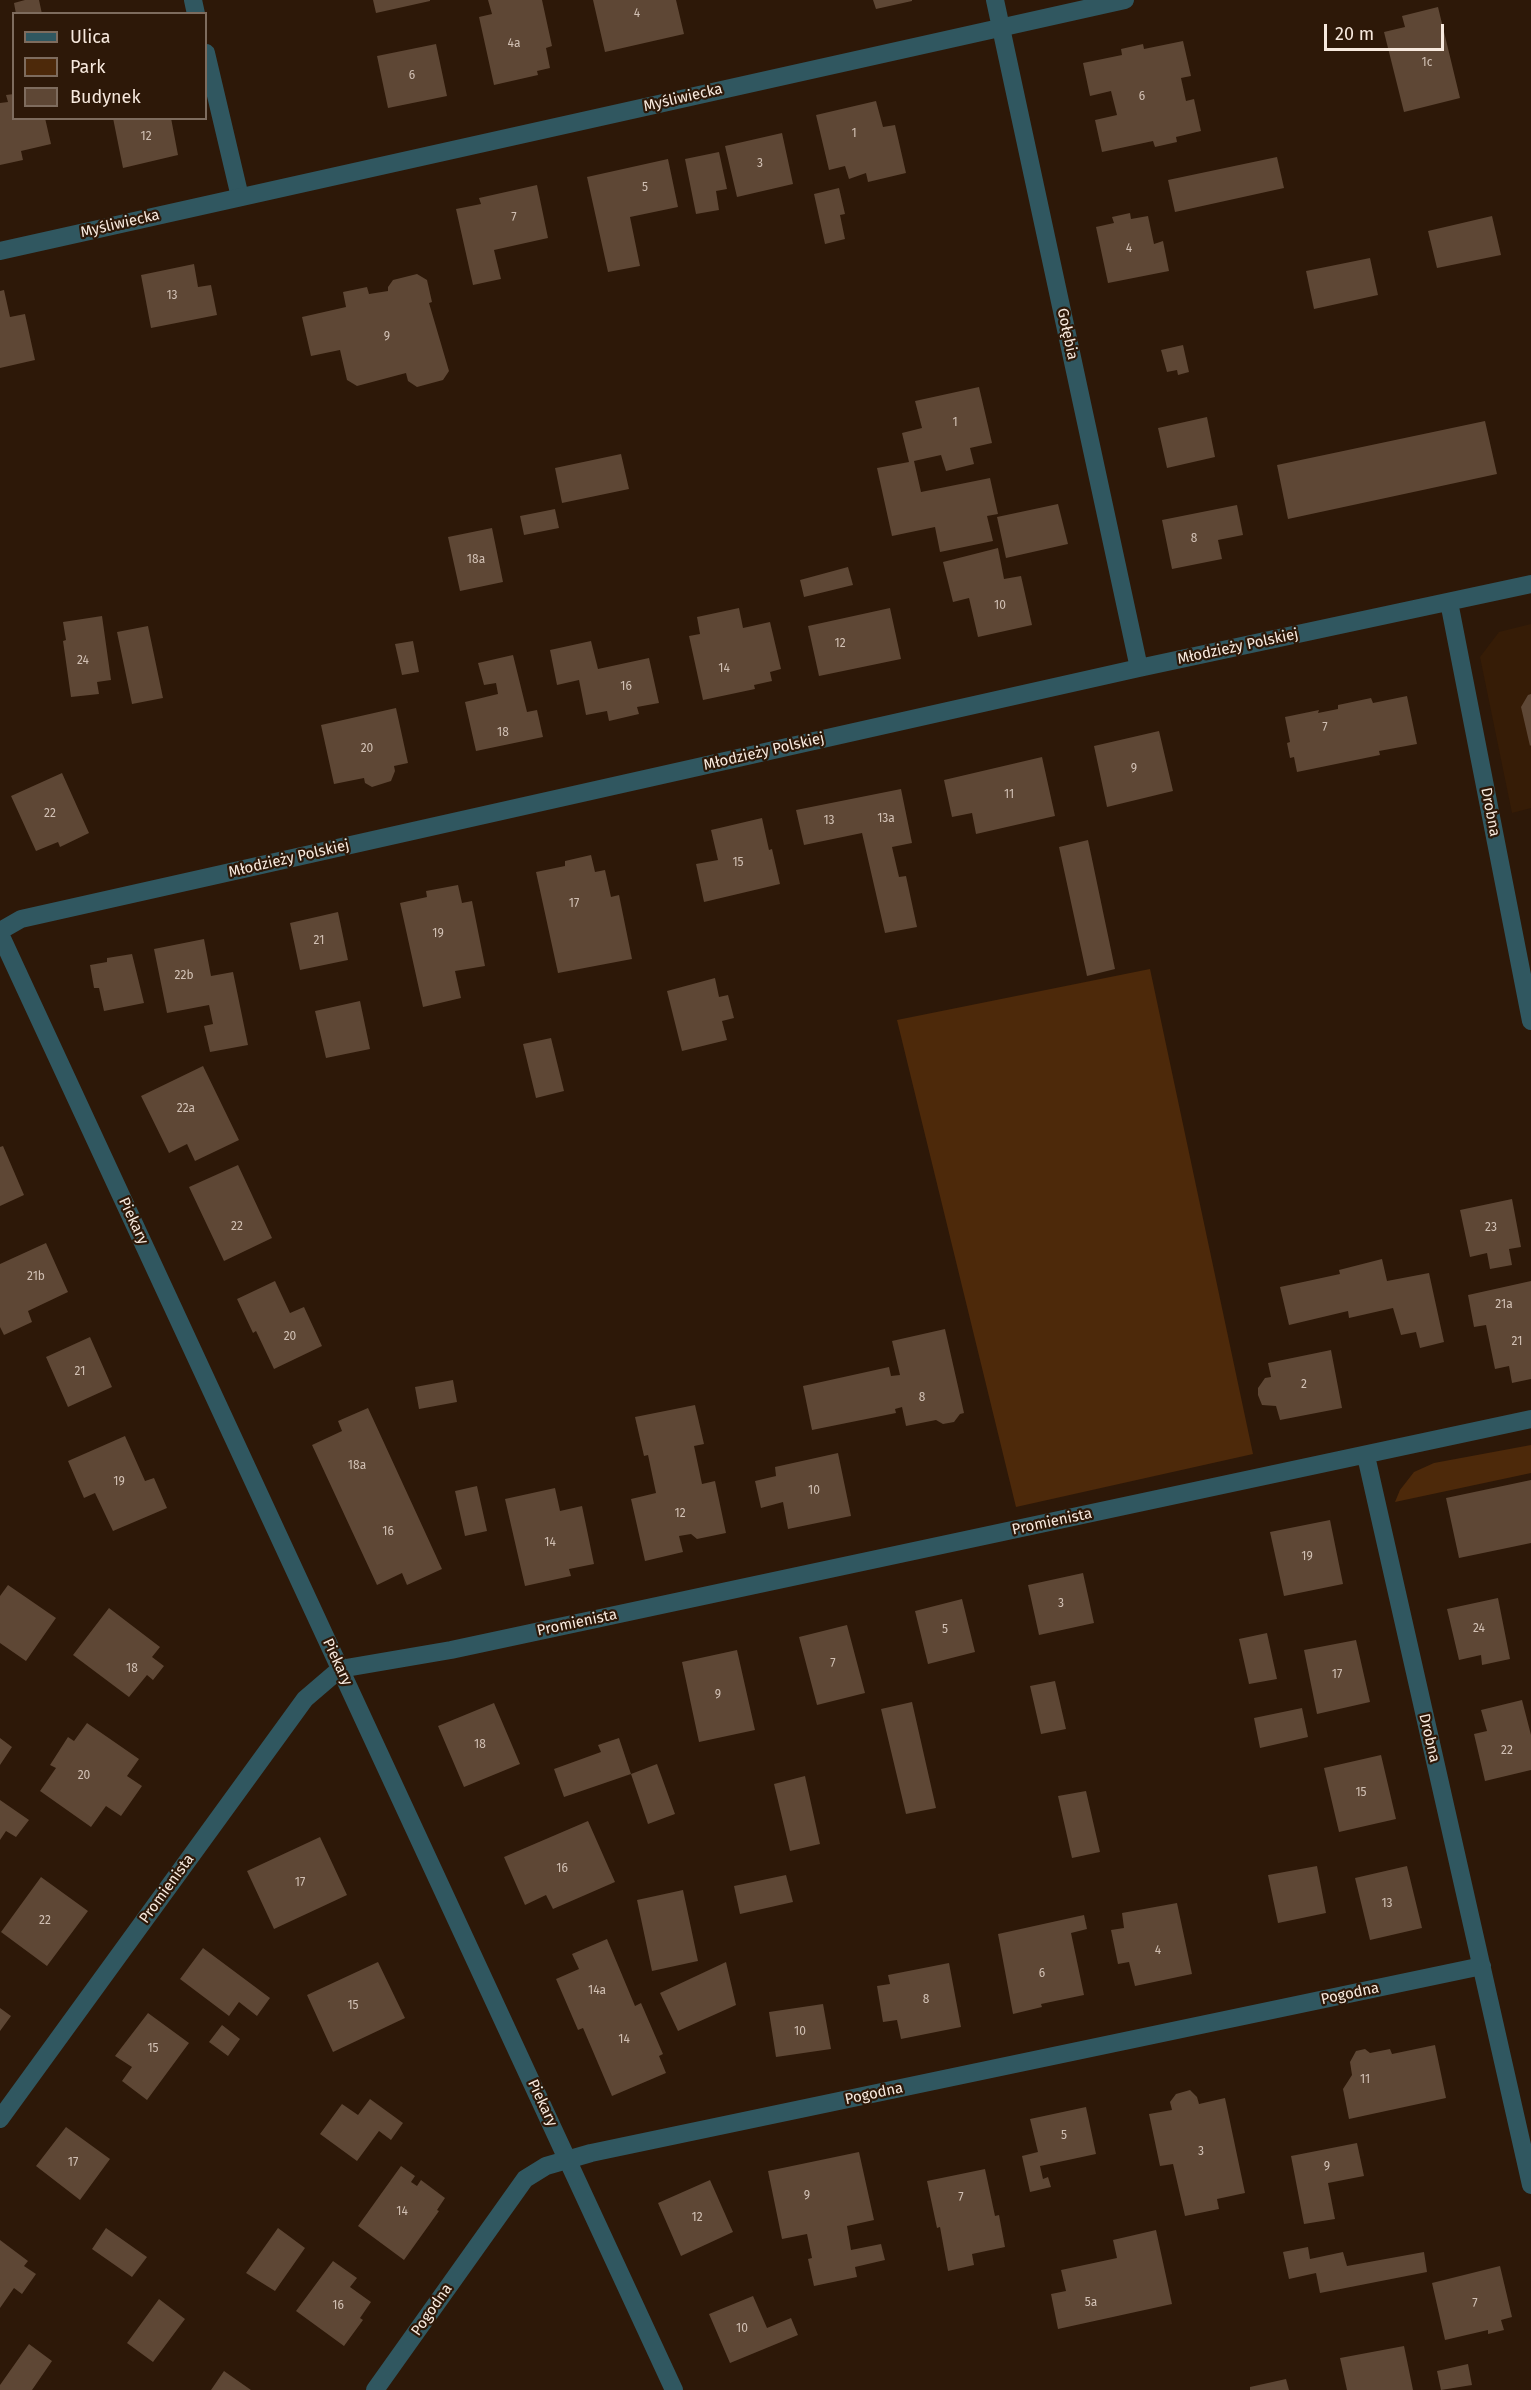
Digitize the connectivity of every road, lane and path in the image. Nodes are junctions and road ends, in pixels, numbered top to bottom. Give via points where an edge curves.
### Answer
1 (995, 0) edge
2 (1125, 0) edge
3 (1000, 27) junction
4 (207, 57) edge
5 (240, 197) junction
6 (0, 251) edge
7 (1531, 584) edge
8 (1449, 602) junction
9 (1139, 668) junction
10 (0, 933) edge
11 (1531, 1021) edge
12 (1531, 1419) edge
13 (1366, 1456) junction
14 (340, 1669) junction
15 (1482, 1966) junction
16 (0, 2119) edge
17 (568, 2158) junction
18 (1531, 2185) edge
19 (375, 2390) edge
20 (675, 2390) edge

1 - 3 street, Gołębia
2 - 3 street, Myśliwiecka
3 - 5 street, Myśliwiecka
3 - 9 street, Gołębia
4 - 5 street
5 - 6 street, Myśliwiecka
7 - 8 street, Młodzieży Polskiej
8 - 9 street, Młodzieży Polskiej
8 - 11 street, Drobna
9 - 10 street, Młodzieży Polskiej via 21,919
10 - 14 street, Piekary
12 - 13 street
13 - 14 street, Promienista via 451,1650
13 - 15 street, Drobna
14 - 16 street, Promienista via 305,1699
14 - 17 street, Piekary
15 - 17 street, Pogodna
15 - 18 street, Drobna
17 - 19 street, Pogodna via 525,2179
17 - 20 street, Piekary

